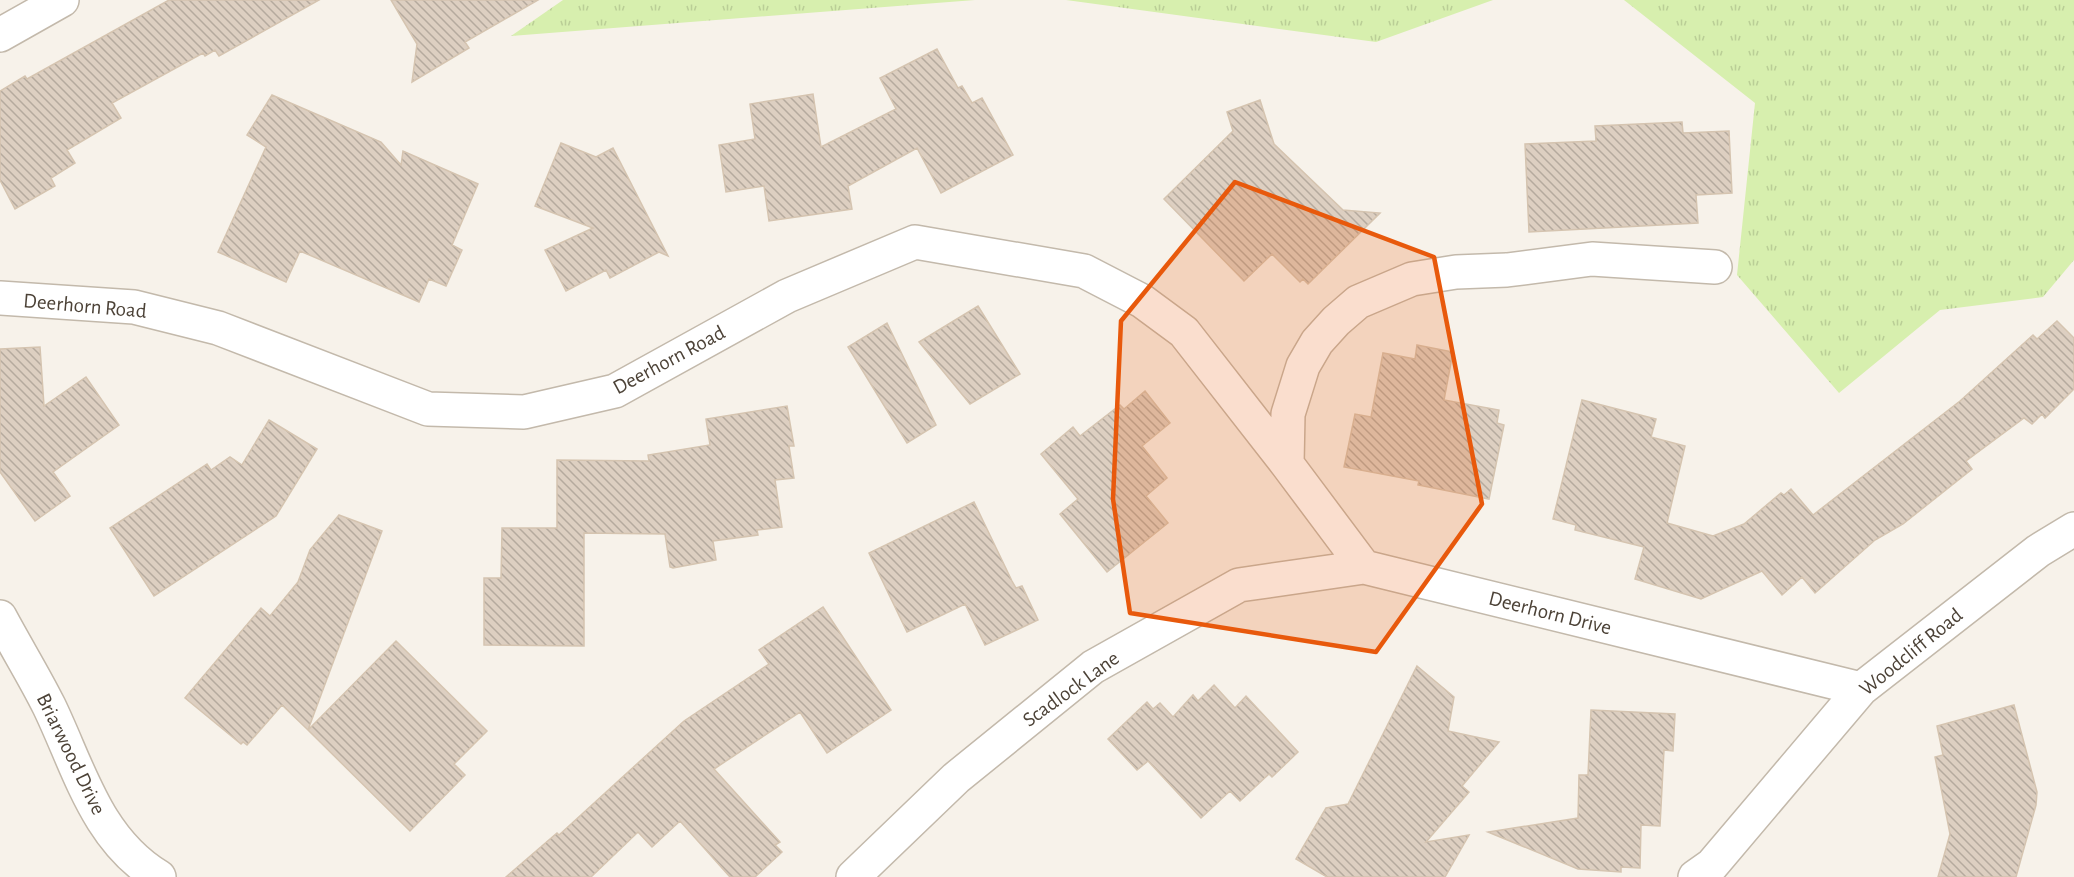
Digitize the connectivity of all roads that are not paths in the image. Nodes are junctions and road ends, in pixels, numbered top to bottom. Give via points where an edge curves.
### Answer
1 (62, 0) edge
2 (0, 35) edge
3 (1715, 267) dead end
4 (0, 298) edge
5 (1287, 464) junction
6 (2074, 529) edge
7 (1364, 567) junction
8 (0, 617) edge
9 (1861, 689) junction
10 (159, 877) edge
11 (853, 877) edge
12 (1695, 877) edge

1 - 2 street
3 - 5 street via 1592,259 1456,272 1412,279 1358,302 1317,342 1303,366 1288,414
4 - 5 street, Deerhorn Road via 134,307 218,328 428,409 524,412 615,391 787,296 915,242 1084,271 1142,301 1184,332
5 - 7 street
6 - 9 street, Woodcliff Road via 2037,551
7 - 9 street, Deerhorn Drive
7 - 11 street, Scadlock Lane via 1239,585 1093,667 956,778
8 - 10 street, Briarwood Drive via 48,705 99,816 125,850
9 - 12 street, Woodcliff Road via 1712,865

